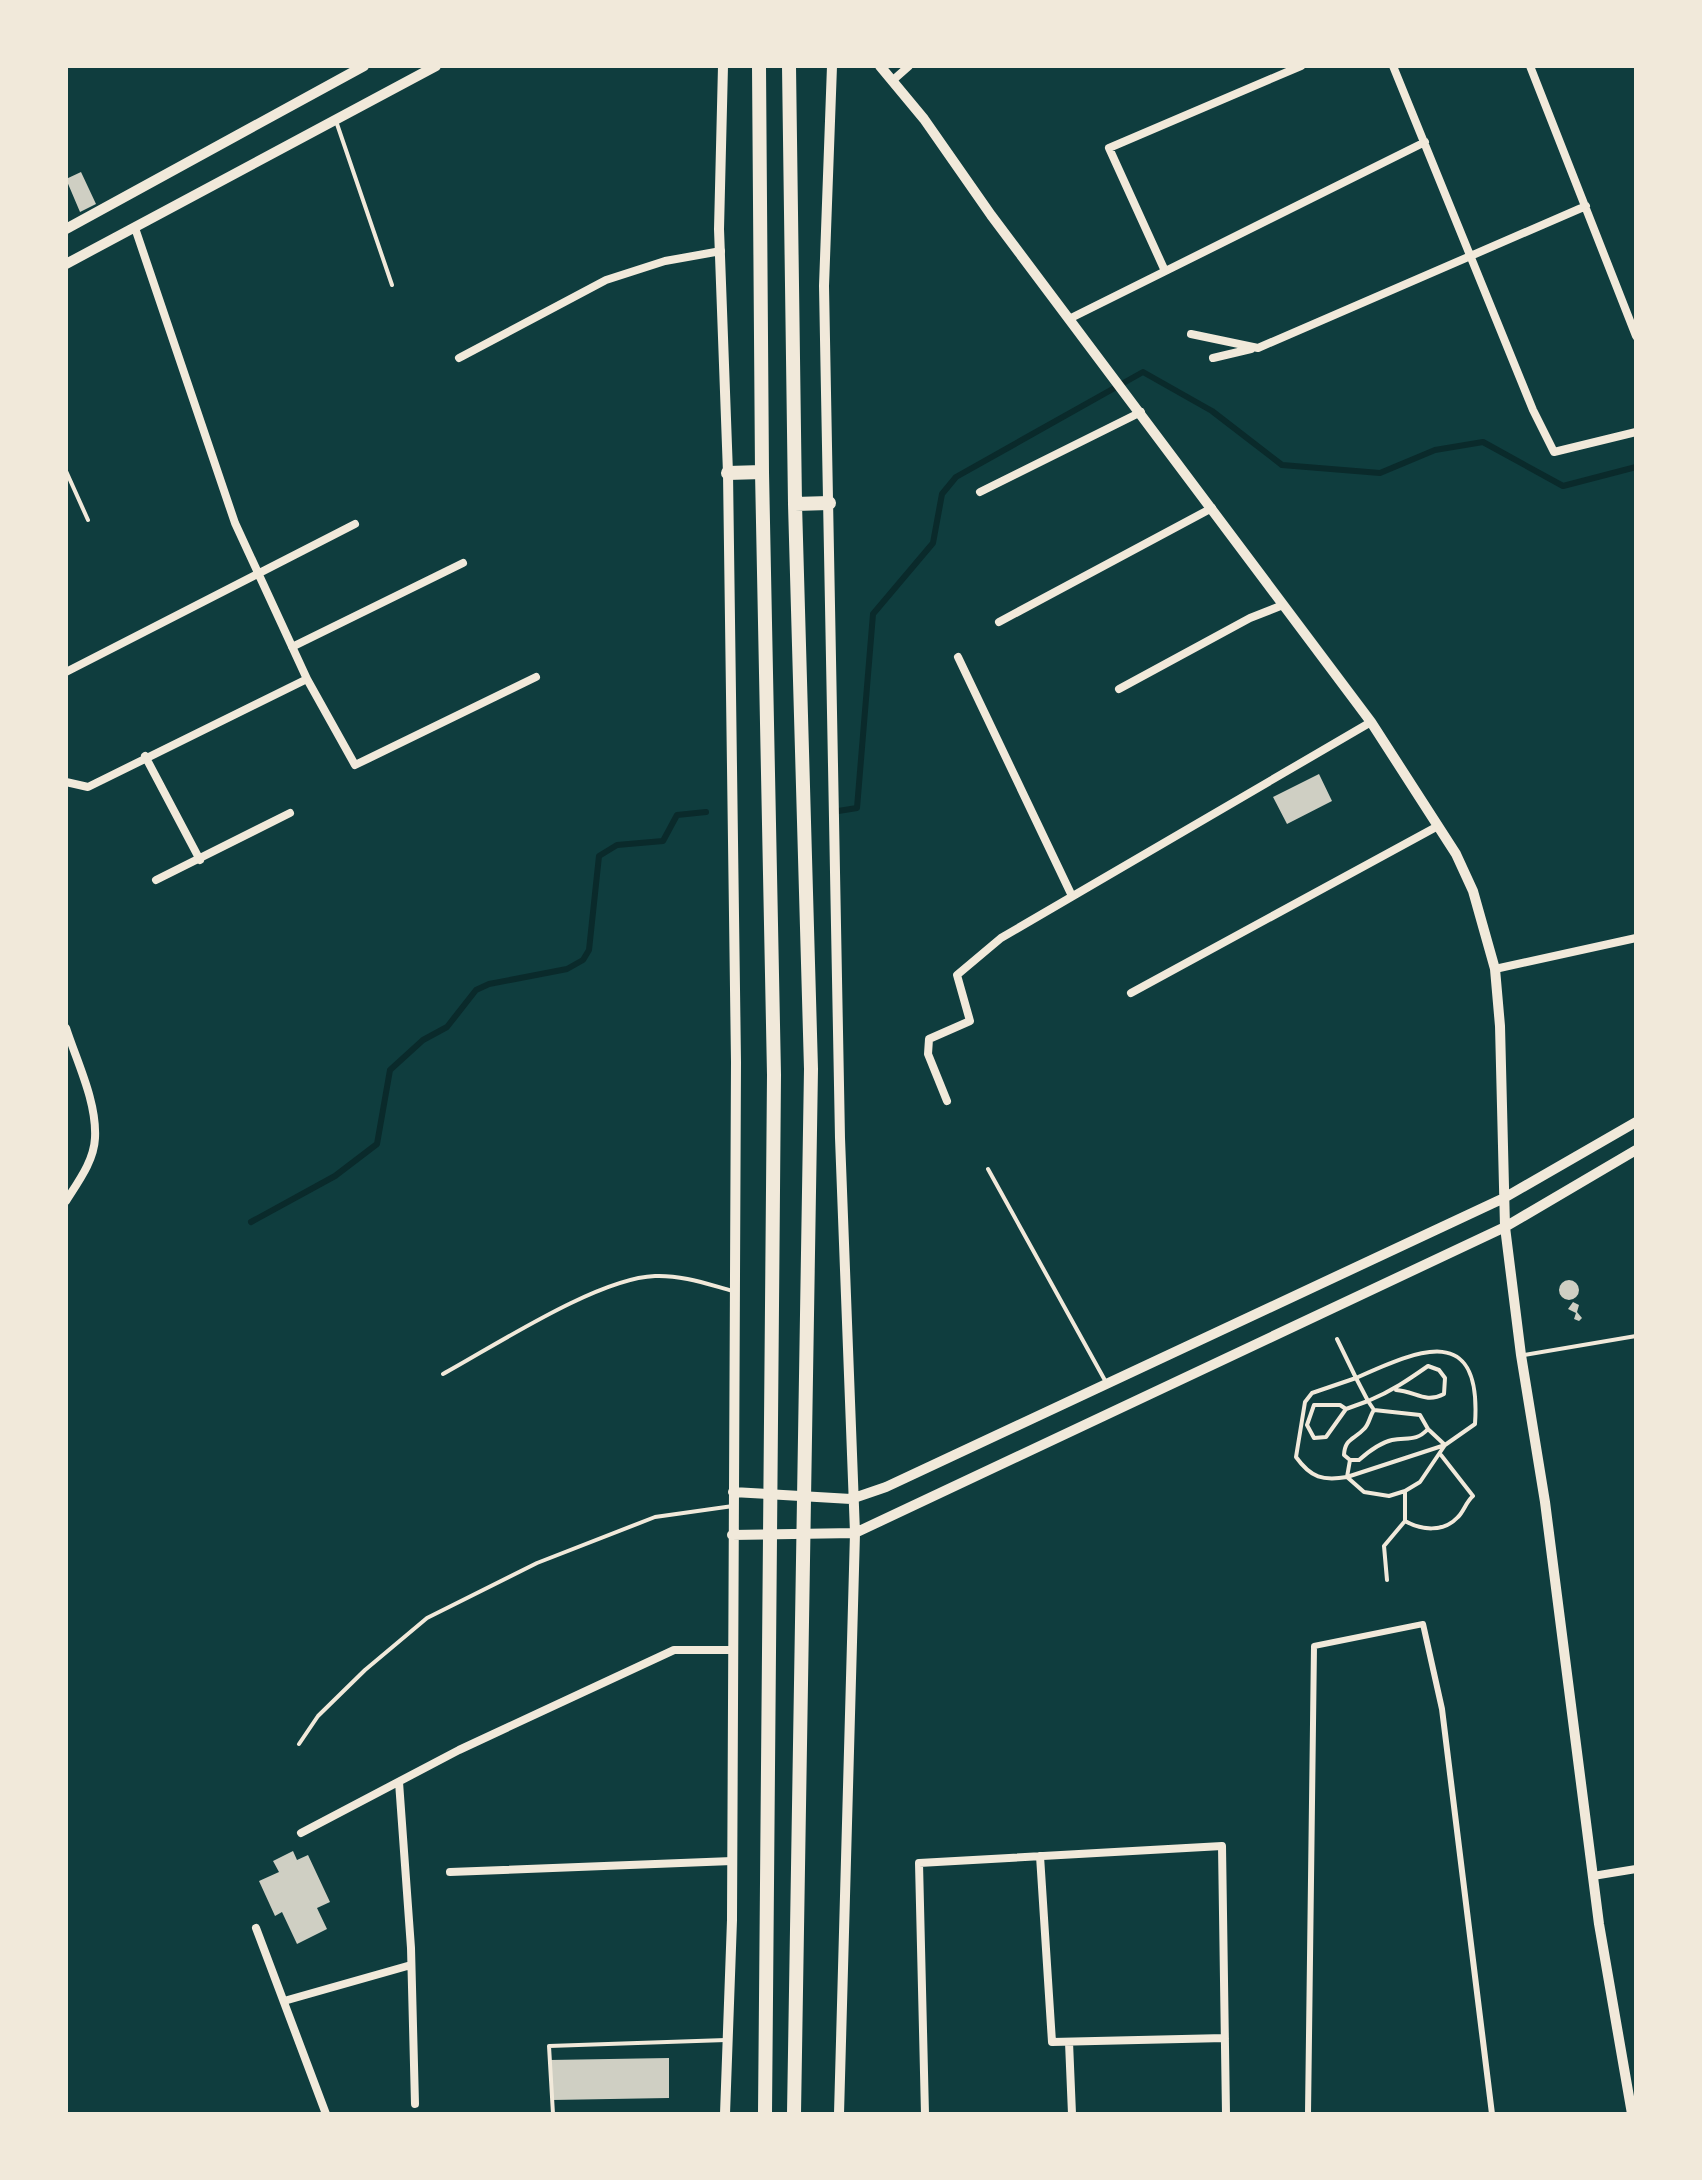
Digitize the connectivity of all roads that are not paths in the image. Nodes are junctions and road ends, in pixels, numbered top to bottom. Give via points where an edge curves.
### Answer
1 (364, 66) edge
2 (436, 66) edge
3 (723, 66) edge
4 (759, 66) edge
5 (789, 66) edge
6 (832, 66) edge
7 (880, 66) edge
8 (909, 66) edge
9 (1301, 66) edge
10 (1393, 66) edge
11 (1530, 66) edge
12 (892, 81) junction
13 (336, 121) junction
14 (1425, 142) junction
15 (1586, 206) junction
16 (135, 228) junction
17 (66, 229) edge
18 (721, 251) junction
19 (1470, 256) junction
20 (66, 264) edge
21 (1165, 271) junction
22 (392, 285) dead end
23 (1069, 319) junction
24 (1191, 334) dead end
25 (1636, 336) edge
26 (1258, 348) junction
27 (459, 358) dead end
28 (1213, 358) dead end
29 (1138, 407) junction
30 (1636, 432) edge
31 (66, 471) edge
32 (762, 472) junction
33 (728, 473) junction
34 (980, 492) dead end
35 (829, 503) junction
36 (795, 504) junction
37 (1212, 508) junction
38 (88, 520) dead end
39 (355, 524) dead end
40 (463, 563) dead end
41 (257, 571) junction
42 (1283, 605) junction
43 (999, 622) dead end
44 (292, 647) junction
45 (958, 657) dead end
46 (66, 672) edge
47 (536, 677) dead end
48 (307, 679) junction
49 (1119, 689) dead end
50 (1371, 722) junction
51 (145, 756) junction
52 (66, 782) edge
53 (290, 813) dead end
54 (1438, 826) junction
55 (200, 860) junction
56 (156, 880) dead end
57 (1072, 896) junction
58 (1636, 938) edge
59 (1495, 969) junction
60 (1131, 993) dead end
61 (66, 1028) edge
62 (947, 1101) dead end
63 (1636, 1122) edge
64 (1636, 1150) edge
65 (988, 1169) dead end
66 (1504, 1198) junction
67 (66, 1201) edge
68 (1505, 1227) junction
69 (736, 1292) junction
70 (1636, 1336) edge
71 (1521, 1355) junction
72 (443, 1374) dead end
73 (1107, 1384) junction
74 (733, 1492) junction
75 (851, 1499) junction
76 (733, 1506) junction
77 (855, 1533) junction
78 (732, 1535) junction
79 (732, 1650) junction
80 (299, 1744) dead end
81 (399, 1782) junction
82 (301, 1833) dead end
83 (1040, 1856) junction
84 (732, 1861) junction
85 (1636, 1869) edge
86 (450, 1872) dead end
87 (1593, 1876) junction
88 (256, 1928) dead end
89 (411, 1965) junction
90 (284, 2001) junction
91 (1225, 2038) junction
92 (728, 2040) junction
93 (1069, 2042) junction
94 (415, 2104) dead end
95 (326, 2114) edge
96 (553, 2114) edge
97 (725, 2114) edge
98 (765, 2114) edge
99 (794, 2114) edge
100 (839, 2114) edge
101 (925, 2114) edge
102 (1072, 2114) edge
103 (1226, 2114) edge
104 (1308, 2114) edge
105 (1492, 2114) edge
106 (1632, 2114) edge

1 - 17 street
2 - 13 street
3 - 18 street
4 - 32 highway
5 - 36 highway
6 - 35 street via 824,286
7 - 12 street
8 - 12 street
9 - 21 street via 1109,148
10 - 14 street
11 - 15 street
12 - 23 street
13 - 16 street
13 - 22 lane
14 - 19 street
14 - 21 street
15 - 19 street
15 - 25 street
16 - 20 street
16 - 41 street via 235,523
18 - 27 street via 606,280
18 - 33 street
19 - 26 street
19 - 30 street via 1554,452
21 - 23 street
23 - 29 street
24 - 26 street
26 - 28 street
29 - 34 street
29 - 37 street
31 - 38 lane
32 - 33 highway
32 - 98 highway via 774,1075
33 - 69 street
35 - 36 highway
35 - 75 street
36 - 99 highway via 811,1136
37 - 42 street
37 - 43 street
39 - 41 street
40 - 44 street
41 - 44 street
41 - 46 street
42 - 49 street
42 - 50 street
44 - 48 street
45 - 57 street
47 - 48 street via 355,765
48 - 51 street
50 - 54 street
50 - 57 street
51 - 52 street via 88,787
51 - 55 street
53 - 55 street
54 - 59 street via 1473,891
54 - 60 street
55 - 56 street
57 - 62 street via 1001,938 957,975 970,1021 929,1039 928,1054
58 - 59 street
59 - 66 street
61 - 67 street via 90,1103 95,1138 86,1169
63 - 66 street
64 - 68 street
65 - 73 lane
66 - 68 street
66 - 73 street
68 - 71 street
68 - 77 street
69 - 72 lane via 680,1276 618,1281
69 - 74 street
70 - 71 lane
71 - 87 street
73 - 75 street
74 - 75 street
74 - 76 street
75 - 77 street
76 - 78 street
76 - 80 lane via 655,1517 537,1563 427,1618 318,1716
77 - 78 street
77 - 100 street
78 - 79 street
79 - 81 street via 674,1650
79 - 84 street
81 - 82 street
81 - 89 street
83 - 91 street via 1222,1846
83 - 93 street via 1052,2042
83 - 101 street via 919,1863
84 - 86 street
84 - 92 street
85 - 87 street
87 - 106 street
88 - 90 street
89 - 90 street
89 - 94 street
90 - 95 street
91 - 93 street
91 - 103 street
92 - 96 lane via 549,2046
92 - 97 street
93 - 102 street
104 - 105 street via 1314,1646 1423,1624 1442,1709

